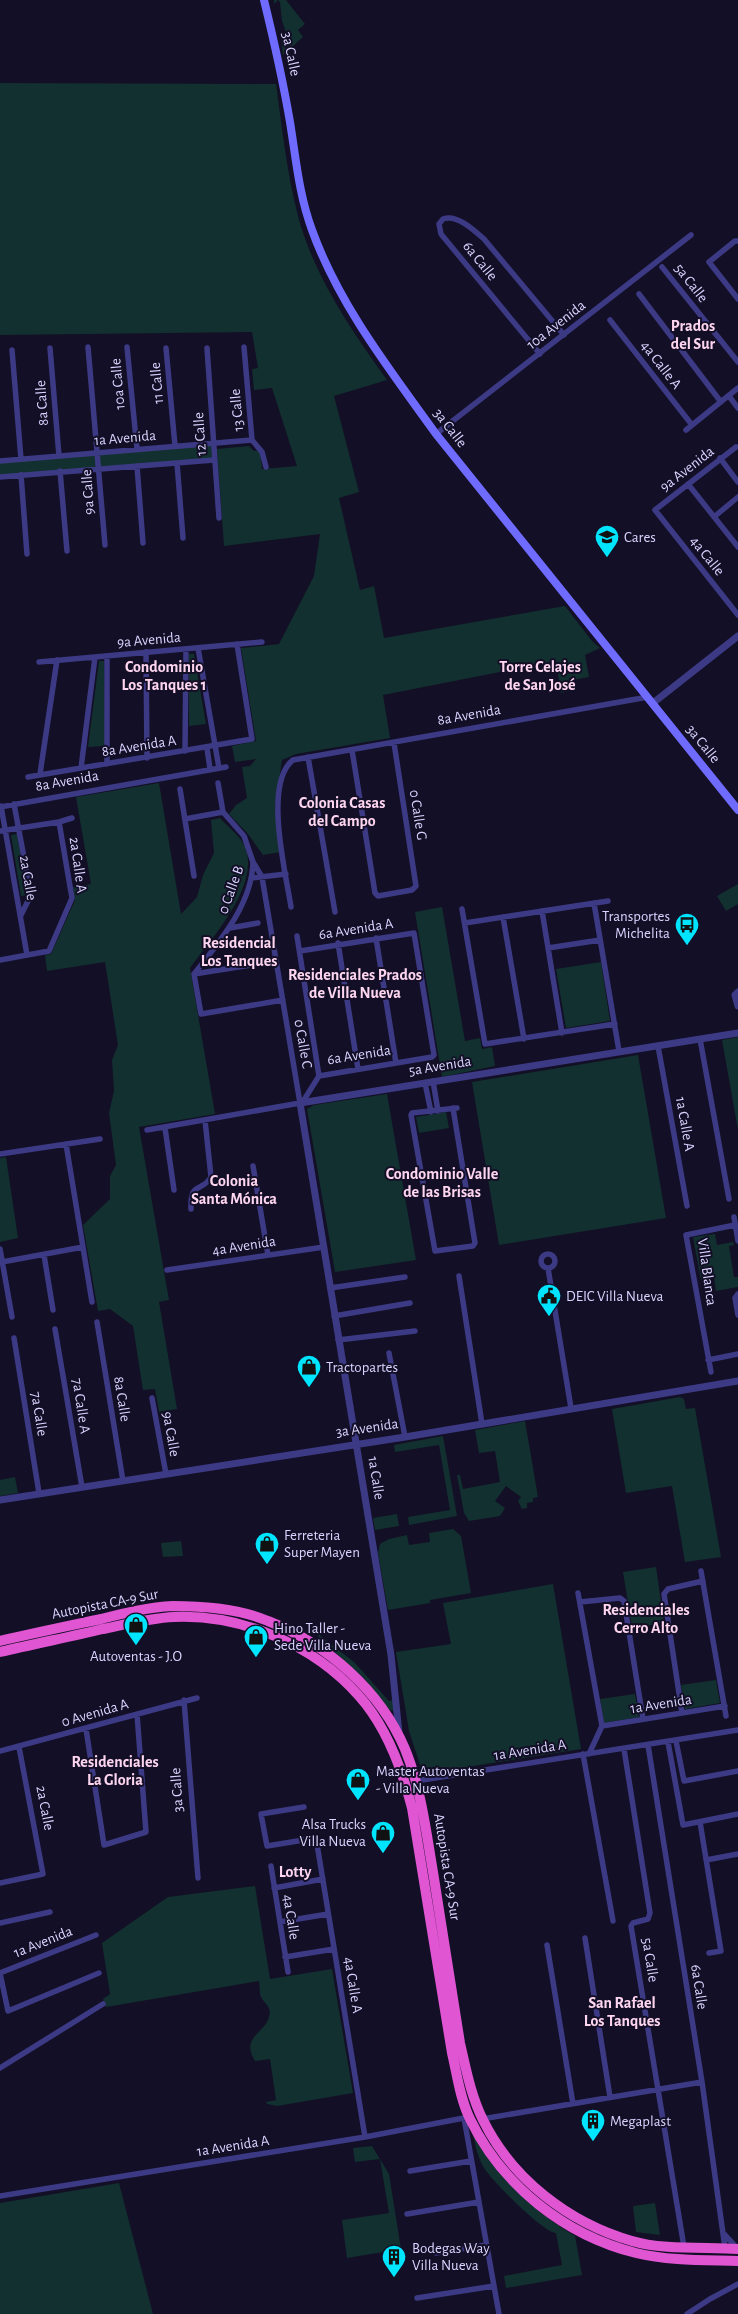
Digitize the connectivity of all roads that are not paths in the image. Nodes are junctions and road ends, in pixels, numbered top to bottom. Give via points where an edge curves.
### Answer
1 (265, 1) edge
2 (691, 234) dead end
3 (738, 241) edge
4 (662, 267) dead end
5 (639, 294) dead end
6 (738, 299) edge
7 (610, 320) dead end
8 (564, 335) junction
9 (127, 347) dead end
10 (50, 348) dead end
11 (88, 348) dead end
12 (166, 348) dead end
13 (206, 348) dead end
14 (244, 348) dead end
15 (12, 350) dead end
16 (540, 354) junction
17 (738, 362) edge
18 (738, 388) edge
19 (729, 396) junction
20 (721, 402) junction
21 (738, 408) edge
22 (692, 425) junction
23 (686, 430) dead end
24 (436, 434) junction
25 (252, 440) junction
26 (213, 443) junction
27 (175, 446) junction
28 (736, 447) dead end
29 (137, 449) junction
30 (98, 452) junction
31 (59, 456) junction
32 (720, 458) junction
33 (21, 459) junction
34 (214, 460) junction
35 (0, 461) edge
36 (177, 463) junction
37 (137, 466) junction
38 (266, 467) dead end
39 (99, 469) junction
40 (60, 472) junction
41 (20, 475) junction
42 (0, 477) edge
43 (738, 482) edge
44 (688, 484) junction
45 (738, 497) edge
46 (656, 512) joint
47 (714, 517) junction
48 (219, 518) dead end
49 (183, 538) dead end
50 (143, 543) dead end
51 (105, 545) dead end
52 (738, 547) edge
53 (66, 551) dead end
54 (27, 554) dead end
55 (738, 616) edge
56 (738, 636) edge
57 (262, 642) dead end
58 (237, 644) junction
59 (198, 648) junction
60 (186, 649) junction
61 (146, 652) junction
62 (107, 656) junction
63 (95, 657) junction
64 (57, 660) junction
65 (39, 662) dead end
66 (650, 700) junction
67 (394, 743) junction
68 (214, 746) junction
69 (207, 748) junction
70 (352, 750) junction
71 (185, 751) junction
72 (308, 757) junction
73 (147, 758) junction
74 (107, 764) junction
75 (226, 766) dead end
76 (81, 768) junction
77 (219, 768) junction
78 (210, 769) junction
79 (40, 774) junction
80 (28, 777) dead end
81 (218, 783) dead end
82 (180, 789) dead end
83 (14, 804) junction
84 (0, 806) edge
85 (738, 810) edge
86 (223, 812) junction
87 (72, 818) dead end
88 (185, 819) junction
89 (59, 822) junction
90 (20, 828) junction
91 (3, 831) edge
92 (254, 862) junction
93 (262, 874) junction
94 (286, 874) junction
95 (194, 876) dead end
96 (251, 878) junction
97 (608, 900) dead end
98 (594, 903) junction
99 (291, 907) dead end
100 (462, 909) dead end
101 (542, 911) junction
102 (335, 912) dead end
103 (21, 915) junction
104 (504, 917) junction
105 (258, 923) dead end
106 (465, 923) junction
107 (230, 928) junction
108 (297, 936) dead end
109 (376, 938) junction
110 (600, 940) junction
111 (338, 944) junction
112 (548, 948) junction
113 (300, 951) junction
114 (27, 955) junction
115 (0, 960) edge
116 (263, 963) dead end
117 (194, 974) junction
118 (737, 993) edge
119 (283, 1000) junction
120 (738, 1006) edge
121 (615, 1024) junction
122 (562, 1033) junction
123 (738, 1033) edge
124 (524, 1039) junction
125 (700, 1039) junction
126 (658, 1046) junction
127 (619, 1051) junction
128 (434, 1055) joint
129 (396, 1063) junction
130 (358, 1069) junction
131 (319, 1076) junction
132 (433, 1081) junction
133 (425, 1083) junction
134 (301, 1103) junction
135 (438, 1111) junction
136 (430, 1112) junction
137 (205, 1120) junction
138 (165, 1128) junction
139 (147, 1130) dead end
140 (100, 1139) dead end
141 (66, 1144) junction
142 (0, 1154) edge
143 (253, 1166) dead end
144 (174, 1190) dead end
145 (729, 1199) dead end
146 (687, 1206) dead end
147 (191, 1209) dead end
148 (734, 1217) dead end
149 (735, 1225) junction
150 (738, 1241) edge
151 (83, 1247) junction
152 (324, 1247) junction
153 (0, 1249) edge
154 (44, 1255) junction
155 (268, 1255) junction
156 (2, 1262) junction
157 (548, 1268) dead end
158 (167, 1270) dead end
159 (405, 1276) dead end
160 (459, 1276) dead end
161 (330, 1288) junction
162 (738, 1294) edge
163 (92, 1302) dead end
164 (410, 1303) dead end
165 (53, 1310) dead end
166 (738, 1315) edge
167 (334, 1316) junction
168 (12, 1317) dead end
169 (97, 1322) dead end
170 (55, 1329) dead end
171 (415, 1331) dead end
172 (14, 1338) dead end
173 (338, 1340) junction
174 (389, 1352) dead end
175 (738, 1354) edge
176 (708, 1360) junction
177 (710, 1372) dead end
178 (738, 1381) edge
179 (152, 1398) dead end
180 (572, 1408) junction
181 (482, 1424) junction
182 (405, 1437) junction
183 (356, 1443) junction
184 (166, 1474) junction
185 (123, 1481) junction
186 (82, 1487) junction
187 (39, 1494) junction
188 (0, 1500) edge
189 (701, 1571) dead end
190 (703, 1581) junction
191 (578, 1593) dead end
192 (580, 1602) junction
193 (0, 1641) edge
194 (0, 1652) edge
195 (197, 1698) dead end
196 (184, 1700) junction
197 (724, 1706) junction
198 (398, 1710) junction
199 (682, 1713) junction
200 (137, 1714) junction
201 (386, 1714) junction
202 (726, 1716) dead end
203 (643, 1720) junction
204 (602, 1726) junction
205 (86, 1729) junction
206 (738, 1730) edge
207 (399, 1736) junction
208 (676, 1741) junction
209 (668, 1742) junction
210 (648, 1745) junction
211 (19, 1747) junction
212 (624, 1749) junction
213 (0, 1751) edge
214 (586, 1754) junction
215 (738, 1771) edge
216 (416, 1781) junction
217 (304, 1807) dead end
218 (738, 1814) edge
219 (700, 1822) junction
220 (738, 1854) edge
221 (706, 1860) junction
222 (270, 1866) dead end
223 (198, 1878) dead end
224 (323, 1879) junction
225 (0, 1883) edge
226 (274, 1888) junction
227 (50, 1912) dead end
228 (328, 1914) junction
229 (613, 1921) dead end
230 (0, 1922) edge
231 (280, 1922) junction
232 (96, 1935) dead end
233 (586, 1938) dead end
234 (547, 1945) dead end
235 (334, 1949) junction
236 (709, 1953) dead end
237 (285, 1957) junction
238 (288, 1972) dead end
239 (0, 1973) edge
240 (99, 1973) dead end
241 (103, 2004) dead end
242 (0, 2068) edge
243 (702, 2082) junction
244 (658, 2089) junction
245 (610, 2097) junction
246 (573, 2104) junction
247 (467, 2118) junction
248 (482, 2119) junction
249 (364, 2137) junction
250 (471, 2161) junction
251 (410, 2171) dead end
252 (0, 2196) edge
253 (478, 2202) junction
254 (407, 2214) dead end
255 (724, 2234) junction
256 (486, 2244) junction
257 (684, 2248) junction
258 (725, 2248) junction
259 (738, 2249) edge
260 (436, 2253) dead end
261 (738, 2261) edge
262 (738, 2284) edge
263 (494, 2286) junction
264 (417, 2298) dead end
265 (499, 2314) edge
266 (687, 2314) edge

1 - 24 main road, 3a Calle via 279,61 302,196 316,241 375,349
2 - 8 street, 10a Avenida
3 - 6 street via 710,260 709,264
4 - 17 street, 5a Calle
5 - 20 street
7 - 22 street, 4a Calle A
8 - 16 street, 10a Avenida
8 - 16 street, 6a Calle via 484,239 454,218 443,219 439,224 441,234
9 - 29 street, 10a Calle
10 - 31 street, 8a Calle
11 - 30 street, 9a Calle
12 - 27 street, 11 Calle
13 - 26 street, 12 Calle
14 - 25 street, 13 Calle
15 - 33 street
16 - 24 street, 10a Avenida
18 - 19 street
19 - 20 street
19 - 21 street
20 - 22 street
22 - 23 street
24 - 66 main road, 3a Calle
25 - 26 street, 1a Avenida
25 - 38 street, 13 Calle via 262,452
26 - 27 street, 1a Avenida
26 - 34 street, 12 Calle
27 - 29 street, 1a Avenida
28 - 32 street, 9a Avenida
29 - 30 street, 1a Avenida
30 - 31 street, 1a Avenida
30 - 39 street, 9a Calle
31 - 33 street, 1a Avenida
32 - 43 street
32 - 44 street, 9a Avenida
33 - 35 street, 1a Avenida
34 - 36 street, 1a Avenida
34 - 48 street, 12 Calle
36 - 37 street, 1a Avenida
36 - 49 street
37 - 39 street, 1a Avenida
37 - 50 street
39 - 40 street, 1a Avenida
39 - 51 street, 9a Calle
40 - 41 street, 1a Avenida
40 - 53 street
41 - 42 street, 1a Avenida
41 - 54 street
44 - 46 street, 9a Avenida
44 - 47 street, 4a Calle
45 - 47 street
46 - 55 street, 4a Calle
47 - 52 street, 4a Calle
56 - 66 street, 8a Avenida
57 - 58 street, 9a Avenida
58 - 59 street, 9a Avenida
58 - 68 street, 8a Avenida A via 253,739
59 - 60 street, 9a Avenida
59 - 68 street
60 - 61 street, 9a Avenida
60 - 71 street
61 - 62 street, 9a Avenida
61 - 73 street
62 - 63 street, 9a Avenida
62 - 74 street
63 - 64 street, 9a Avenida
63 - 76 street
64 - 65 street, 9a Avenida
64 - 79 street
66 - 67 street, 8a Avenida
66 - 85 main road, 3a Calle
67 - 70 street, 8a Avenida
67 - 70 street, 0 Calle G via 416,886 412,890 378,896
68 - 69 street, 8a Avenida A
68 - 77 street
69 - 71 street, 8a Avenida A
69 - 78 street
70 - 72 street, 8a Avenida
71 - 73 street, 8a Avenida A
72 - 94 street, 8a Avenida via 296,758 289,763 280,782 277,805
72 - 102 street
73 - 74 street, 8a Avenida A
74 - 76 street, 8a Avenida A
75 - 77 street, 8a Avenida
76 - 79 street, 8a Avenida A
77 - 78 street, 8a Avenida
78 - 83 street, 8a Avenida
79 - 80 street, 8a Avenida A
81 - 86 street
82 - 88 street
83 - 84 street, 8a Avenida
83 - 90 street
84 - 91 street, 2a Calle
86 - 88 street
86 - 92 street, 0 Calle B via 244,836
87 - 89 street, 2a Calle A
88 - 95 street
89 - 90 street
89 - 114 street, 2a Calle A via 72,897 49,951
90 - 91 street
90 - 103 street via 31,895
91 - 103 street, 2a Calle
92 - 93 street, 0 Calle B
92 - 96 street, 0 Calle B
93 - 94 street
93 - 96 street
93 - 119 street, 0 Calle C
94 - 99 street
96 - 107 street, 0 Calle B
97 - 98 street
98 - 101 street
98 - 110 street
100 - 106 street
101 - 104 street
101 - 112 street
103 - 114 street, 2a Calle
104 - 106 street
104 - 124 street
105 - 107 street
106 - 124 street via 485,1043
107 - 117 street, 0 Calle B
108 - 113 street
109 - 111 street, 6a Avenida A
109 - 128 street, 6a Avenida A via 412,932 416,935
109 - 129 street
110 - 112 street
110 - 121 street
111 - 113 street, 6a Avenida A
111 - 130 street
112 - 122 street
113 - 131 street
114 - 115 street
116 - 117 street
117 - 119 street via 201,1014
118 - 120 street
119 - 134 street, 0 Calle C
121 - 122 street
121 - 127 street
122 - 124 street
123 - 125 street, 5a Avenida
125 - 126 street, 5a Avenida
125 - 145 street
126 - 127 street, 5a Avenida
126 - 146 street, 1a Calle A
127 - 132 street, 5a Avenida
128 - 129 street, 6a Avenida
129 - 130 street, 6a Avenida
130 - 131 street, 6a Avenida
131 - 134 street, 6a Avenida
132 - 133 street, 5a Avenida
132 - 135 street
133 - 134 street, 5a Avenida
133 - 136 street
134 - 137 street, 5a Avenida
134 - 152 street, 1a Calle
135 - 136 street
135 - 136 street via 455,1108 473,1246 435,1251 411,1115
137 - 138 street, 5a Avenida
137 - 147 street via 211,1177 207,1183 195,1188
138 - 139 street, 5a Avenida
138 - 144 street
140 - 141 street
141 - 142 street
141 - 151 street
143 - 155 street
148 - 149 street
149 - 150 street
149 - 176 street, Villa Blanca via 686,1235
151 - 154 street
151 - 163 street
152 - 155 street, 4a Avenida
152 - 161 street, 1a Calle
153 - 156 street
154 - 156 street
154 - 165 street
155 - 158 street, 4a Avenida
156 - 168 street
157 - 180 street
159 - 161 street
160 - 181 street
161 - 167 street, 1a Calle
162 - 166 street, Villa Blanca via 735,1298
164 - 167 street
167 - 173 street, 1a Calle
169 - 185 street, 8a Calle
170 - 186 street, 7a Calle A
171 - 173 street
172 - 187 street, 7a Calle
173 - 183 street, 1a Calle
174 - 182 street
175 - 176 street
176 - 177 street, Villa Blanca
178 - 180 street, 3a Avenida
179 - 184 street, 9a Calle
180 - 181 street, 3a Avenida
181 - 182 street, 3a Avenida
182 - 183 street, 3a Avenida
183 - 184 street, 3a Avenida
183 - 198 street, 1a Calle
184 - 185 street, 3a Avenida
185 - 186 street, 3a Avenida
186 - 187 street, 3a Avenida
187 - 188 street, 3a Avenida
189 - 190 street
190 - 197 street
190 - 199 street via 664,1592
191 - 192 street
192 - 203 street via 623,1599
192 - 204 street
193 - 201 highway, Autopista CA-9 Sur via 154,1608 222,1609 268,1620 313,1644 360,1682
194 - 247 highway, Autopista CA-9 Sur via 156,1618 188,1617 227,1621 265,1631 311,1656 343,1680 360,1697 381,1728 409,1796 452,2053
195 - 196 street, 0 Avenida A
196 - 200 street, 0 Avenida A
196 - 223 street, 3a Calle
197 - 199 street, 1a Avenida
197 - 202 street
198 - 201 street
198 - 207 street, 1a Calle
199 - 203 street, 1a Avenida
200 - 205 street, 0 Avenida A
200 - 205 street via 146,1832 104,1845
201 - 207 highway, Autopista CA-9 Sur
203 - 204 street, 1a Avenida
204 - 214 street
205 - 211 street, 0 Avenida A
206 - 208 street
207 - 216 highway, Autopista CA-9 Sur
208 - 209 street, 1a Avenida A
208 - 215 street via 684,1781
209 - 210 street, 1a Avenida A
209 - 219 street via 683,1825
210 - 212 street, 1a Avenida A
210 - 243 street, 6a Calle
211 - 213 street, 0 Avenida A
211 - 225 street, 2a Calle via 43,1874
212 - 214 street, 1a Avenida A
212 - 244 street, 5a Calle via 650,1913 648,1919 631,1926
214 - 216 street, 1a Avenida A
214 - 229 street
216 - 248 highway, Autopista CA-9 Sur via 463,2055
217 - 224 street, 4a Calle A via 261,1814 267,1846 316,1838
218 - 219 street
219 - 221 street
220 - 221 street
221 - 236 street via 721,1951
222 - 226 street, 4a Calle
224 - 226 street
224 - 228 street, 4a Calle A
226 - 231 street, 4a Calle
227 - 230 street
228 - 231 street
228 - 235 street, 4a Calle A
231 - 237 street, 4a Calle
232 - 239 street, 1a Avenida
233 - 245 street
234 - 246 street
235 - 237 street
235 - 249 street, 4a Calle A
237 - 238 street, 4a Calle
239 - 240 street via 8,2011
241 - 242 street
243 - 244 street
243 - 255 street, 6a Calle
244 - 245 street
244 - 257 street, 5a Calle
245 - 246 street
246 - 248 street
247 - 249 street, 1a Avenida A
247 - 250 street
247 - 261 highway, Autopista CA-9 Sur via 507,2176 549,2212 584,2234 636,2253
248 - 257 highway, Autopista CA-9 Sur via 516,2169 548,2199 570,2214 633,2242
249 - 252 street, 1a Avenida A
250 - 251 street
250 - 253 street
253 - 254 street
253 - 256 street
255 - 258 street, 6a Calle
255 - 259 street
256 - 260 street
256 - 263 street
257 - 258 highway, Autopista CA-9 Sur
258 - 259 highway, Autopista CA-9 Sur
262 - 266 street
263 - 264 street
263 - 265 street

